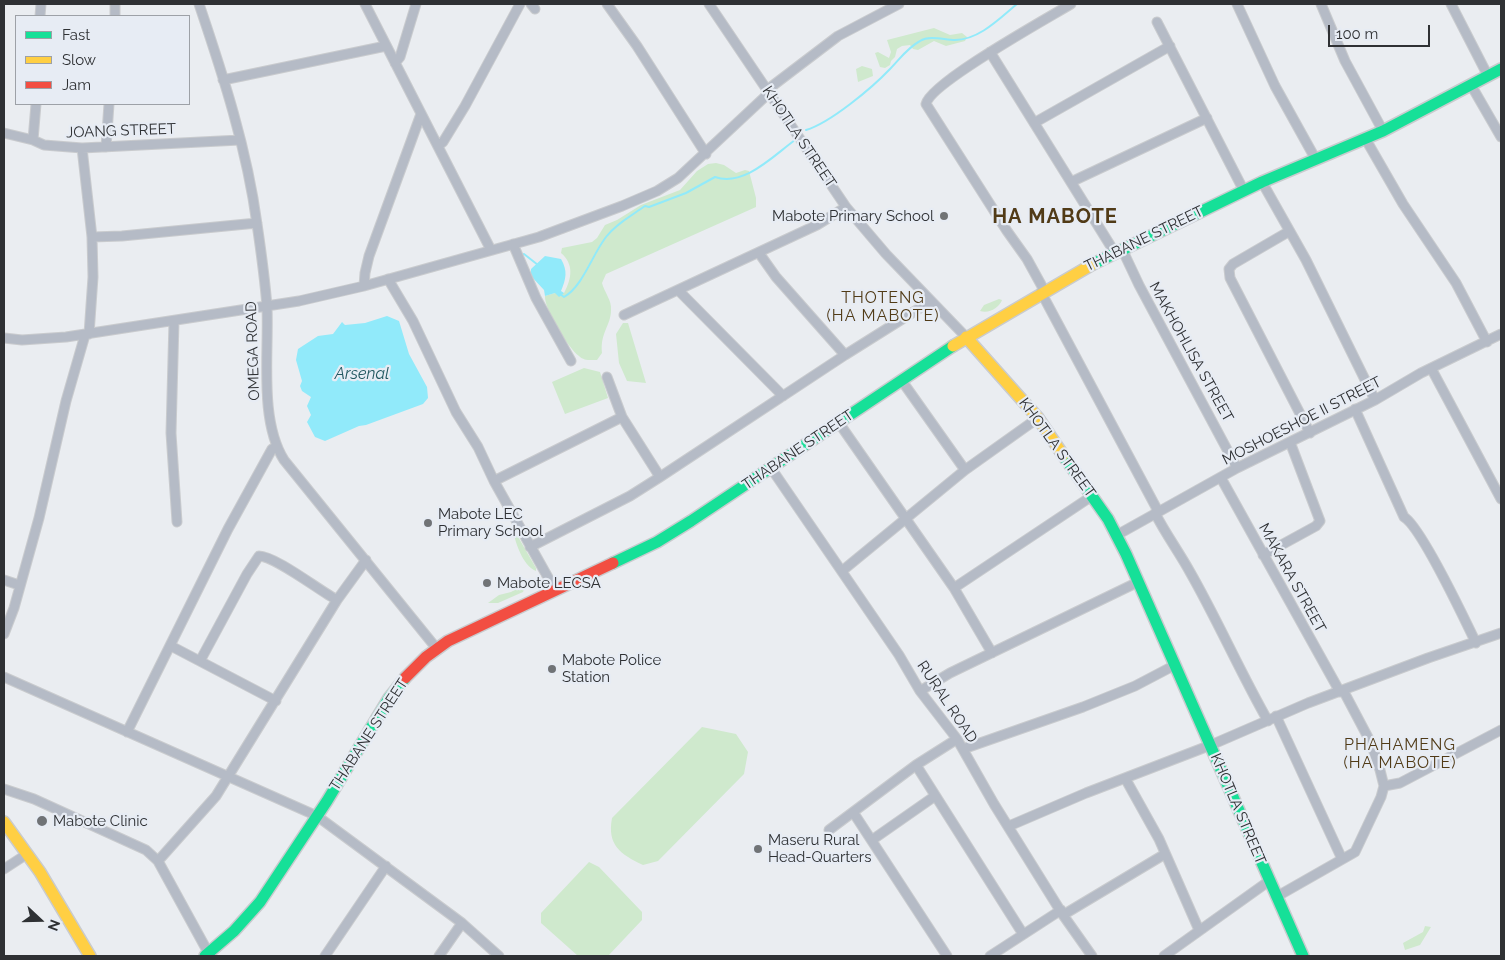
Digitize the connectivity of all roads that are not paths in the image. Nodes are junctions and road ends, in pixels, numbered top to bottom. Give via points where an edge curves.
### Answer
1 (199, 4) edge
2 (365, 4) edge
3 (416, 4) edge
4 (520, 4) edge
5 (607, 4) edge
6 (709, 4) edge
7 (899, 4) edge
8 (1070, 4) edge
9 (1237, 4) edge
10 (1321, 4) edge
11 (1451, 4) edge
12 (1157, 22) dead end
13 (386, 46) junction
14 (1170, 46) junction
15 (990, 52) junction
16 (395, 63) junction
17 (1501, 69) edge
18 (1488, 76) junction
19 (224, 80) junction
20 (1471, 85) junction
21 (768, 92) junction
22 (36, 105) edge
23 (109, 105) edge
24 (421, 114) junction
25 (1207, 118) junction
26 (1034, 123) junction
27 (1382, 131) junction
28 (4, 133) edge
29 (1501, 137) edge
30 (1365, 138) junction
31 (33, 140) junction
32 (240, 140) junction
33 (438, 146) junction
34 (106, 147) junction
35 (82, 148) junction
36 (706, 154) junction
37 (1315, 158) junction
38 (1071, 182) junction
39 (1262, 182) junction
40 (1244, 191) junction
41 (846, 207) junction
42 (257, 222) junction
43 (1288, 232) junction
44 (92, 237) junction
45 (513, 244) junction
46 (491, 250) junction
47 (1118, 251) junction
48 (759, 252) junction
49 (388, 279) junction
50 (364, 286) junction
51 (678, 291) junction
52 (1043, 291) junction
53 (932, 301) junction
54 (267, 306) junction
55 (624, 315) dead end
56 (174, 320) junction
57 (87, 334) junction
58 (1501, 334) edge
59 (966, 337) junction
60 (4, 338) edge
61 (1487, 342) junction
62 (846, 355) junction
63 (571, 360) dead end
64 (1431, 368) junction
65 (606, 377) dead end
66 (902, 381) junction
67 (783, 396) junction
68 (1375, 400) junction
69 (1356, 409) junction
70 (622, 418) junction
71 (1038, 418) junction
72 (839, 423) junction
73 (1310, 433) junction
74 (1290, 442) junction
75 (277, 446) junction
76 (771, 468) junction
77 (1237, 468) junction
78 (965, 470) junction
79 (660, 477) junction
80 (1221, 478) junction
81 (494, 482) junction
82 (1092, 496) junction
83 (1501, 499) edge
84 (1157, 512) junction
85 (904, 518) junction
86 (177, 522) dead end
87 (1117, 535) junction
88 (530, 547) junction
89 (1263, 555) junction
90 (366, 560) junction
91 (842, 570) junction
92 (4, 580) edge
93 (1138, 582) junction
94 (19, 585) junction
95 (954, 588) junction
96 (555, 590) junction
97 (337, 600) junction
98 (1501, 633) edge
99 (4, 634) edge
100 (1476, 643) junction
101 (171, 646) junction
102 (437, 649) junction
103 (992, 653) junction
104 (200, 661) junction
105 (1176, 665) junction
106 (4, 677) edge
107 (920, 691) junction
108 (1342, 691) junction
109 (276, 701) junction
110 (1272, 719) junction
111 (1501, 730) edge
112 (127, 732) junction
113 (957, 740) junction
114 (1211, 745) junction
115 (963, 749) junction
116 (916, 765) junction
117 (228, 778) junction
118 (1125, 778) junction
119 (1384, 786) junction
120 (4, 789) edge
121 (936, 796) junction
122 (853, 812) junction
123 (318, 816) junction
124 (4, 822) edge
125 (1008, 826) junction
126 (829, 830) dead end
127 (872, 840) junction
128 (27, 854) junction
129 (1165, 854) junction
130 (1342, 859) junction
131 (158, 861) junction
132 (386, 866) junction
133 (4, 869) edge
134 (1269, 881) junction
135 (1276, 897) junction
136 (1062, 913) junction
137 (462, 923) junction
138 (1199, 930) junction
139 (1023, 934) junction
140 (212, 954) edge
141 (90, 956) edge
142 (325, 956) edge
143 (440, 956) edge
144 (499, 956) edge
145 (947, 956) edge
146 (990, 956) edge
147 (1092, 956) edge
148 (1164, 956) edge
149 (1303, 956) edge

1 - 19 street, OMEGA ROAD
2 - 13 street
3 - 16 street via 400,57
4 - 33 street via 466,106
5 - 36 street
6 - 21 street, KHOTLA STREET
7 - 21 street via 838,36
8 - 15 street
9 - 37 street via 1275,86
10 - 27 street via 1345,60
11 - 18 street
12 - 14 street
13 - 16 street
13 - 19 street
14 - 25 street
14 - 26 street
15 - 26 street, MAKHOHLISA STREET
15 - 52 street via 934,93 926,104 1027,259
16 - 24 street
17 - 18 street, THABANE STREET
18 - 20 street, THABANE STREET
19 - 32 street, OMEGA ROAD
20 - 27 street, THABANE STREET
20 - 29 street
21 - 36 street
21 - 41 street, KHOTLA STREET
22 - 31 street
23 - 34 street
24 - 33 street
24 - 50 street via 369,256
25 - 38 street
25 - 40 street
26 - 38 street, MAKHOHLISA STREET
27 - 30 street, THABANE STREET
28 - 31 street, JOANG STREET
30 - 37 street, THABANE STREET
30 - 61 street via 1403,204 1466,298
31 - 35 street, JOANG STREET via 51,146
32 - 34 street, JOANG STREET
32 - 42 street, OMEGA ROAD
33 - 46 street
34 - 35 street, JOANG STREET
35 - 44 street
36 - 45 street via 657,191
37 - 39 street, THABANE STREET
38 - 47 street, MAKHOHLISA STREET
39 - 40 street, THABANE STREET
39 - 43 street
40 - 47 street, THABANE STREET
41 - 48 street via 817,225
41 - 53 street, KHOTLA STREET
42 - 44 street
42 - 54 street, OMEGA ROAD
43 - 68 street via 1306,260
43 - 73 street via 1233,264 1230,278
44 - 57 street
45 - 46 street
45 - 63 street via 536,298
46 - 49 street
47 - 52 street, THABANE STREET
47 - 77 street, MAKHOHLISA STREET
48 - 51 street
48 - 62 street via 776,277
49 - 50 street
49 - 81 street via 413,321
50 - 54 street
51 - 55 street
51 - 67 street
52 - 59 street, THABANE STREET
52 - 84 street
53 - 59 street, KHOTLA STREET
53 - 62 street
54 - 56 street
54 - 75 street, OMEGA ROAD via 270,414
56 - 57 street
56 - 86 street via 171,433
57 - 60 street via 22,340
57 - 94 street via 66,401 39,518
58 - 61 street, MOSHOESHOE II STREET
59 - 66 street, THABANE STREET
59 - 71 street, KHOTLA STREET
61 - 64 street, MOSHOESHOE II STREET
62 - 67 street
64 - 68 street, MOSHOESHOE II STREET
64 - 83 street
65 - 70 street
66 - 72 street, THABANE STREET
66 - 78 street
67 - 79 street
68 - 69 street, MOSHOESHOE II STREET
69 - 73 street, MOSHOESHOE II STREET
69 - 100 street via 1404,517 1427,549
70 - 79 street
70 - 81 street
71 - 78 street
71 - 82 street, KHOTLA STREET
72 - 76 street, THABANE STREET
72 - 85 street
73 - 74 street, MOSHOESHOE II STREET
74 - 77 street, MOSHOESHOE II STREET
74 - 89 street via 1320,521
75 - 90 street, OMEGA ROAD via 284,460
75 - 101 street via 272,449 228,529
76 - 91 street, RURAL ROAD
76 - 96 street, THABANE STREET via 657,542
77 - 80 street, MOSHOESHOE II STREET
78 - 85 street
79 - 88 street via 630,496
80 - 84 street, MOSHOESHOE II STREET
80 - 89 street, MAKARA STREET
81 - 88 street
82 - 87 street, KHOTLA STREET
82 - 95 street
84 - 87 street, MOSHOESHOE II STREET
84 - 110 street via 1165,533 1190,571 1226,643
85 - 91 street
85 - 95 street
87 - 93 street, KHOTLA STREET
88 - 96 street
89 - 108 street, MAKARA STREET
90 - 97 street
90 - 102 street, OMEGA ROAD
91 - 107 street, RURAL ROAD
92 - 94 street
93 - 103 street
93 - 105 street, KHOTLA STREET
94 - 99 street
95 - 103 street
96 - 102 street, THABANE STREET
97 - 104 street via 286,568 259,556
97 - 109 street
98 - 100 street
100 - 108 street
101 - 104 street
101 - 112 street
102 - 123 street, THABANE STREET via 406,676 389,698
103 - 107 street
104 - 109 street
105 - 114 street, KHOTLA STREET
105 - 115 street via 1083,707
106 - 112 street
107 - 113 street, RURAL ROAD
108 - 110 street
108 - 119 street, MAKARA STREET via 1371,744
109 - 117 street
110 - 114 street
110 - 130 street
111 - 119 street via 1420,773
112 - 117 street
113 - 115 street, RURAL ROAD
113 - 116 street
114 - 118 street
114 - 134 street, KHOTLA STREET
115 - 125 street, RURAL ROAD
116 - 121 street
116 - 122 street
117 - 123 street
117 - 131 street via 190,828
118 - 125 street
118 - 129 street via 1160,839
119 - 130 street via 1355,852
120 - 131 street via 131,842
121 - 127 street
121 - 139 street
122 - 126 street
122 - 127 street
123 - 132 street
123 - 140 street, THABANE STREET via 260,902
124 - 128 street
125 - 136 street, RURAL ROAD
127 - 145 street
128 - 133 street
128 - 141 street
129 - 136 street
129 - 138 street
130 - 135 street
131 - 140 street
132 - 137 street
132 - 142 street
134 - 135 street, KHOTLA STREET
134 - 138 street
135 - 149 street, KHOTLA STREET
136 - 139 street
136 - 147 street, RURAL ROAD
137 - 143 street
137 - 144 street
138 - 148 street
139 - 146 street

